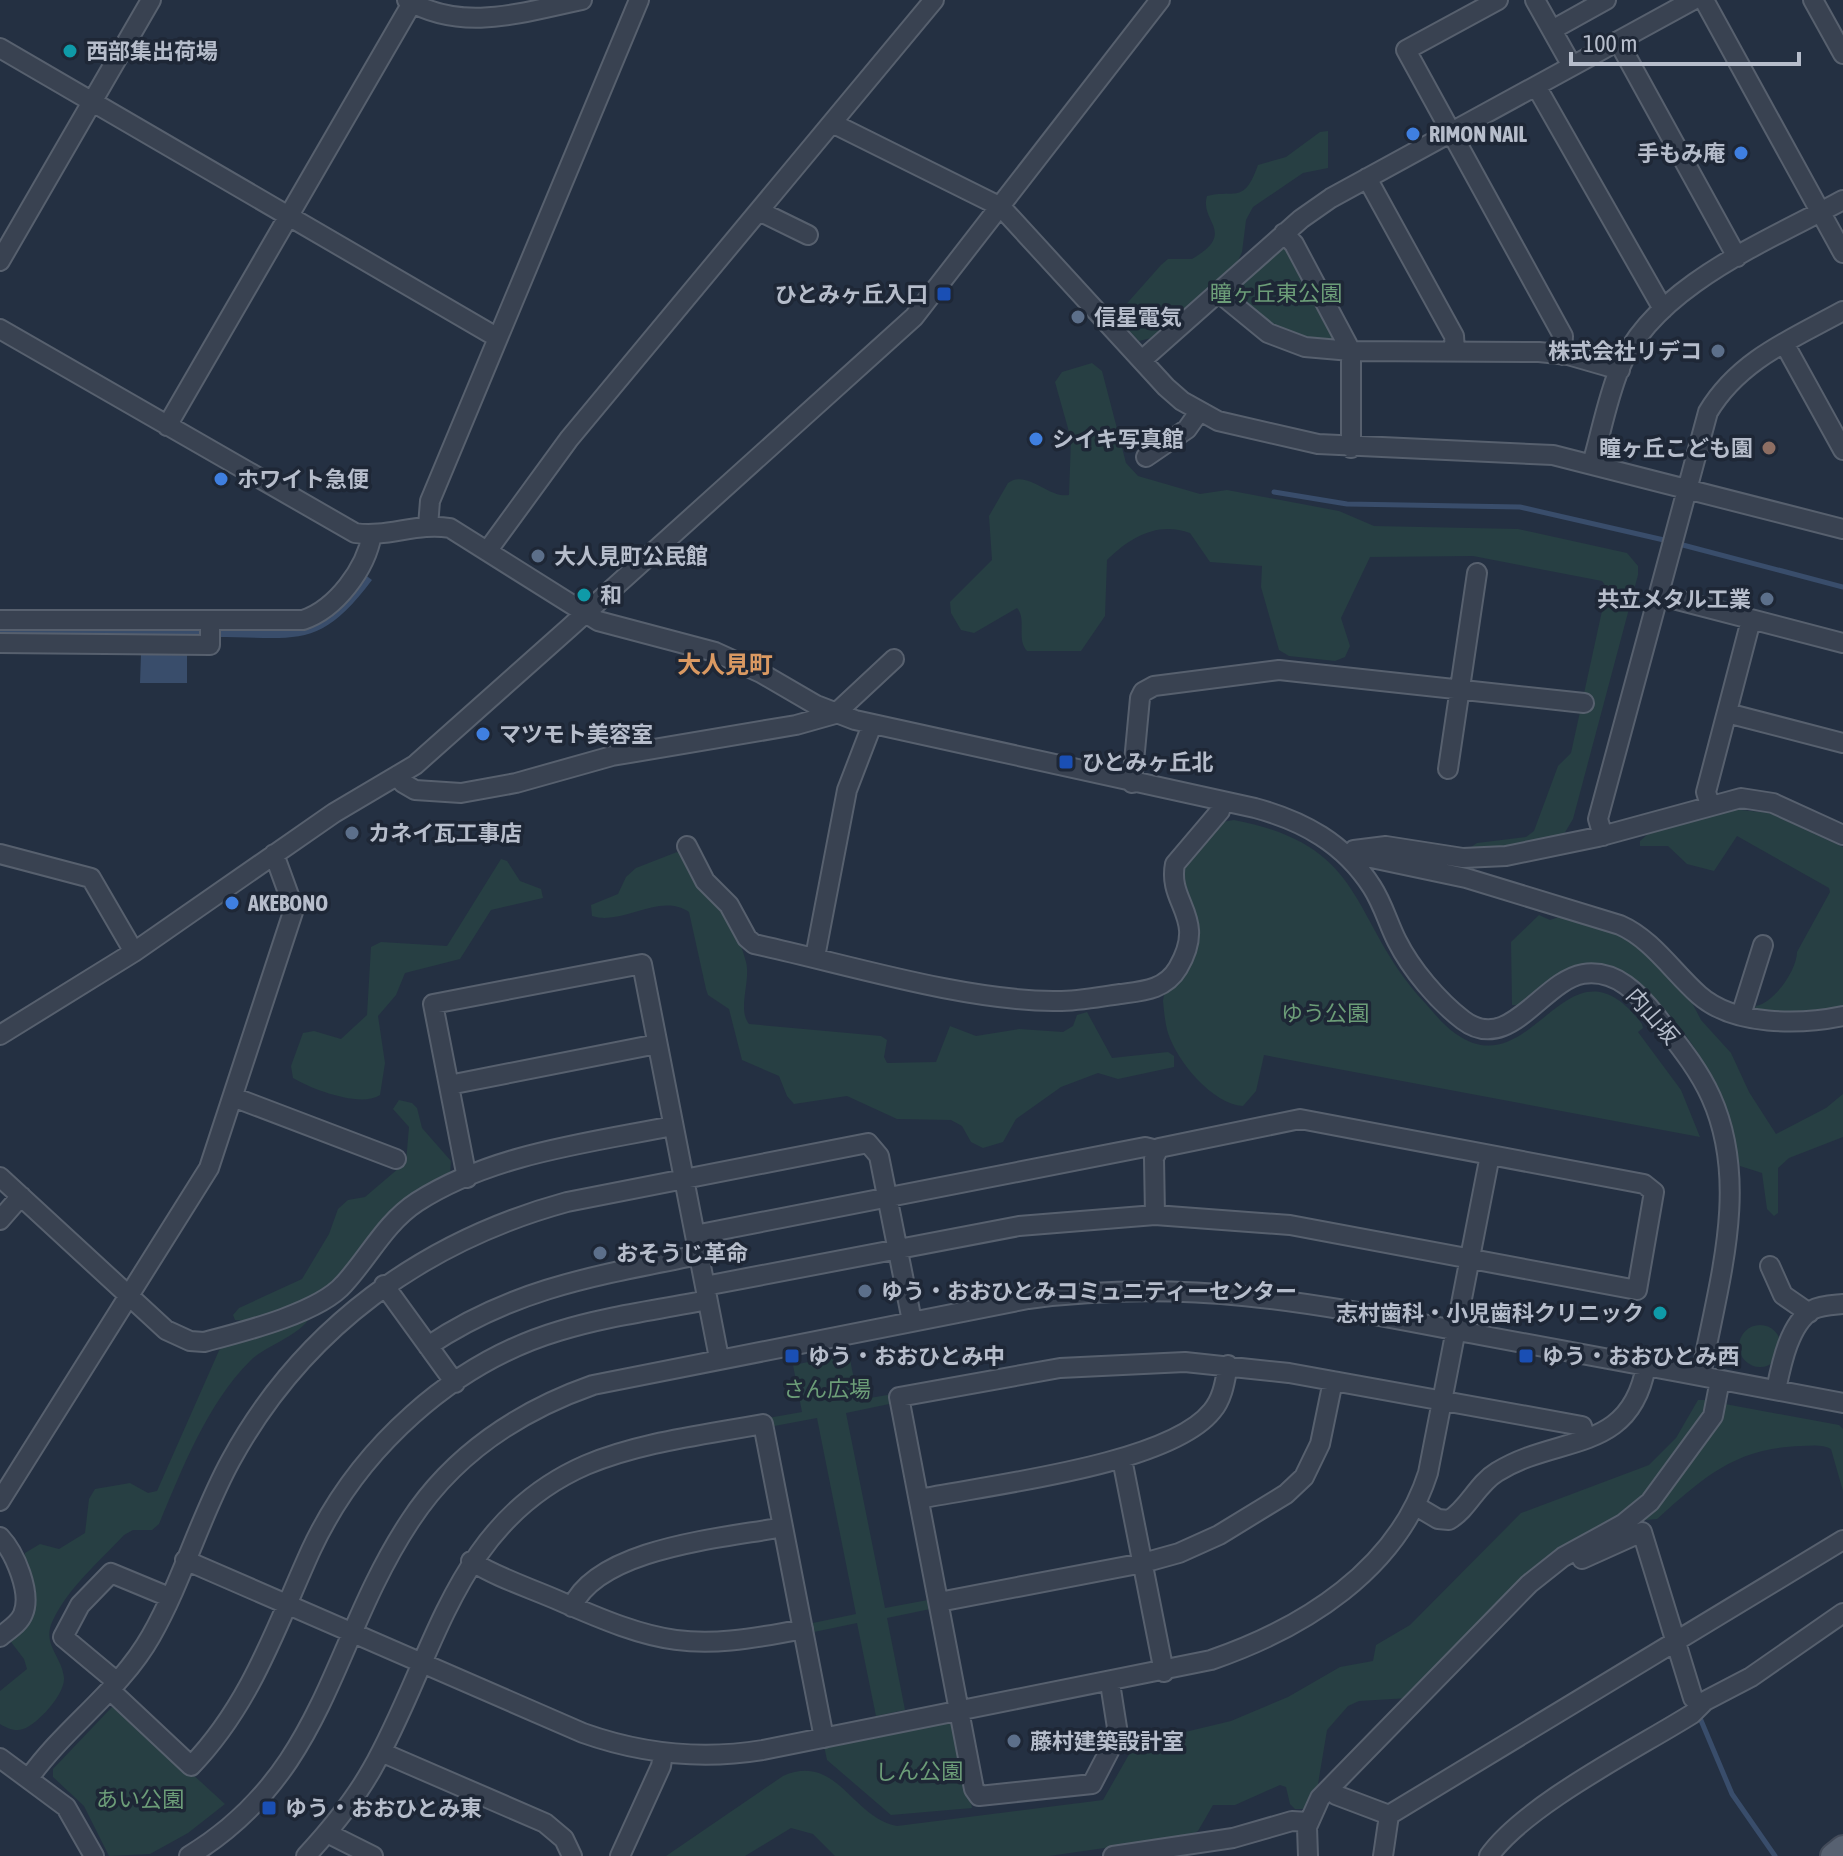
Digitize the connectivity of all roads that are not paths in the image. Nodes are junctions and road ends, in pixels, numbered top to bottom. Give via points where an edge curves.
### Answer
1 (151, 0) edge
2 (582, 0) edge
3 (639, 0) edge
4 (934, 0) edge
5 (1160, 0) edge
6 (1498, 0) edge
7 (1535, 0) edge
8 (1606, 0) edge
9 (1693, 0) edge
10 (1704, 0) edge
11 (1813, 0) edge
12 (410, 2) edge
13 (1552, 30) junction
14 (1618, 41) junction
15 (0, 48) edge
16 (1843, 54) edge
17 (1572, 66) junction
18 (1536, 86) junction
19 (92, 102) junction
20 (832, 123) junction
21 (1451, 132) junction
22 (1367, 178) junction
23 (1843, 200) edge
24 (1001, 207) junction
25 (759, 211) junction
26 (1820, 212) junction
27 (289, 216) junction
28 (1284, 233) junction
29 (808, 235) dead end
30 (1843, 253) edge
31 (1737, 257) junction
32 (0, 261) edge
33 (1218, 292) junction
34 (1663, 309) junction
35 (1843, 311) edge
36 (0, 329) edge
37 (498, 338) junction
38 (1784, 343) junction
39 (1351, 351) junction
40 (1455, 351) junction
41 (1562, 355) junction
42 (1142, 360) junction
43 (1620, 370) junction
44 (1199, 412) junction
45 (167, 426) junction
46 (1351, 448) junction
47 (1843, 450) edge
48 (1146, 457) dead end
49 (1592, 464) junction
50 (1686, 488) junction
51 (428, 526) junction
52 (1843, 529) edge
53 (372, 534) junction
54 (488, 550) junction
55 (1477, 573) dead end
56 (1658, 595) junction
57 (584, 615) junction
58 (0, 620) edge
59 (1751, 620) junction
60 (210, 621) junction
61 (0, 643) edge
62 (1843, 643) edge
63 (894, 659) dead end
64 (1460, 689) junction
65 (1584, 703) dead end
66 (1727, 713) junction
67 (835, 714) junction
68 (872, 725) junction
69 (1843, 743) edge
70 (1448, 769) dead end
71 (398, 775) junction
72 (1132, 783) junction
73 (1222, 801) junction
74 (1710, 805) junction
75 (1843, 835) edge
76 (1603, 836) junction
77 (687, 846) dead end
78 (1343, 852) junction
79 (0, 854) edge
80 (274, 854) junction
81 (1763, 945) dead end
82 (134, 952) junction
83 (815, 957) junction
84 (1741, 1015) junction
85 (1843, 1016) edge
86 (0, 1035) edge
87 (657, 1044) junction
88 (449, 1085) junction
89 (233, 1097) junction
90 (673, 1126) junction
91 (1157, 1150) junction
92 (1490, 1155) junction
93 (396, 1159) dead end
94 (0, 1177) edge
95 (467, 1178) junction
96 (684, 1178) junction
97 (21, 1196) junction
98 (887, 1197) junction
99 (1155, 1215) junction
100 (0, 1220) edge
101 (695, 1235) junction
102 (898, 1248) junction
103 (699, 1255) junction
104 (1471, 1258) junction
105 (1770, 1266) dead end
106 (384, 1285) junction
107 (706, 1293) junction
108 (129, 1297) junction
109 (1843, 1304) edge
110 (1809, 1313) junction
111 (912, 1321) junction
112 (1457, 1330) junction
113 (428, 1346) junction
114 (719, 1358) junction
115 (1228, 1365) junction
116 (1646, 1366) junction
117 (1701, 1376) junction
118 (1720, 1380) junction
119 (1333, 1381) junction
120 (455, 1383) junction
121 (1776, 1390) junction
122 (1443, 1401) junction
123 (1843, 1403) edge
124 (1586, 1438) junction
125 (1122, 1459) junction
126 (919, 1499) junction
127 (0, 1501) edge
128 (1416, 1506) junction
129 (783, 1527) junction
130 (0, 1537) edge
131 (1843, 1540) edge
132 (185, 1560) junction
133 (471, 1561) junction
134 (1143, 1563) junction
135 (1549, 1568) junction
136 (169, 1597) junction
137 (939, 1602) junction
138 (288, 1605) junction
139 (572, 1607) junction
140 (1843, 1613) edge
141 (803, 1629) junction
142 (354, 1634) junction
143 (0, 1637) edge
144 (1676, 1641) junction
145 (422, 1663) junction
146 (1164, 1672) junction
147 (1110, 1683) junction
148 (113, 1686) junction
149 (1700, 1705) junction
150 (961, 1712) junction
151 (824, 1738) junction
152 (381, 1752) junction
153 (663, 1753) junction
154 (0, 1758) edge
155 (29, 1778) junction
156 (1330, 1789) junction
157 (1389, 1815) junction
158 (1308, 1822) junction
159 (327, 1833) junction
160 (1843, 1848) edge
161 (94, 1856) edge
162 (189, 1856) edge
163 (306, 1856) edge
164 (373, 1856) edge
165 (572, 1856) edge
166 (620, 1856) edge
167 (1113, 1856) edge
168 (1308, 1856) edge
169 (1383, 1856) edge
170 (1489, 1856) edge
171 (1833, 1856) edge

1 - 19 street
2 - 12 street via 476,19 446,16
3 - 37 street
4 - 20 street
5 - 24 street
6 - 21 street via 1406,50
7 - 13 street
8 - 13 street
9 - 14 street
10 - 26 street
11 - 16 street
12 - 27 street
13 - 17 street
14 - 17 street
14 - 31 street
15 - 19 street
17 - 18 street
18 - 21 street
18 - 34 street
19 - 27 street
19 - 32 street
20 - 24 street
20 - 25 street
21 - 22 street
21 - 41 street via 1563,336
22 - 28 street
22 - 40 street via 1454,336
23 - 26 street
24 - 42 street
24 - 57 street via 899,333
25 - 29 street
25 - 54 street via 569,439
26 - 30 street
26 - 31 street
27 - 37 street
27 - 45 street
28 - 33 street
28 - 39 street
31 - 34 street
33 - 39 street via 1273,336 1305,347
33 - 42 street
34 - 43 street
35 - 38 street
36 - 45 street
37 - 51 street via 430,501
38 - 47 street
38 - 50 street via 1746,366 1719,395 1701,431
39 - 40 street
39 - 46 street
40 - 41 street
41 - 43 street
42 - 44 street
43 - 49 street
44 - 46 street via 1218,421
44 - 48 street via 1187,429
45 - 53 street via 344,528
46 - 49 street via 1525,452
49 - 50 street
50 - 52 street
50 - 56 street
51 - 53 street
51 - 54 street via 459,531
53 - 60 street via 370,547 338,599 316,616
54 - 57 street
55 - 64 street
56 - 59 street
56 - 76 street via 1598,819
57 - 67 street via 715,652
57 - 71 street
58 - 60 street
59 - 62 street
59 - 66 street
60 - 61 street via 210,645
63 - 67 street
64 - 65 street
64 - 70 street
64 - 72 street via 1279,670 1148,688 1140,698
66 - 69 street
66 - 74 street via 1706,792
67 - 68 street
67 - 71 street via 612,756 461,793 415,790
68 - 72 street
68 - 83 street via 847,790
71 - 80 street
72 - 73 street
73 - 78 street via 1295,820
73 - 83 street via 1220,811 1175,864 1175,887 1189,917 1189,940 1179,968 1159,987 1037,1001 981,994
74 - 75 street via 1741,798 1763,800
74 - 76 street
76 - 78 street via 1492,858 1386,846
77 - 83 street via 705,881 729,905 750,942
78 - 84 street via 1466,878 1620,925 1641,937 1700,996
78 - 117 street, 内山坂 via 1372,887 1411,963 1465,1021 1487,1029 1509,1024 1566,981 1603,974 1629,987 1689,1059 1720,1121 1731,1189
79 - 82 street via 91,878
80 - 82 street
80 - 89 street via 294,909
81 - 84 street
82 - 86 street
84 - 85 street via 1814,1020
87 - 88 street
87 - 88 street via 642,964 433,1004
87 - 90 street
88 - 95 street
89 - 93 street
89 - 108 street via 209,1168
90 - 95 street via 533,1154
90 - 96 street
91 - 92 street via 1300,1119
91 - 98 street via 1145,1147
91 - 99 street
92 - 104 street
92 - 104 street via 1644,1184 1654,1199 1637,1290
94 - 97 street
95 - 108 street via 429,1194 398,1217 345,1283 311,1306 217,1339 190,1341 166,1330
96 - 98 street via 868,1143 879,1156
96 - 101 street
96 - 106 street via 510,1219 445,1248
97 - 100 street
97 - 108 street
98 - 101 street
98 - 102 street
99 - 102 street via 1046,1222
99 - 104 street via 1290,1225
101 - 103 street
102 - 107 street
102 - 111 street
103 - 107 street
103 - 113 street via 544,1288 495,1306
104 - 112 street
105 - 110 street via 1783,1295
106 - 113 street
106 - 132 street via 281,1383 232,1458
107 - 114 street
107 - 120 street via 558,1331 504,1353
108 - 127 street
109 - 110 street
110 - 121 street via 1792,1340
111 - 112 street via 1073,1293 1188,1289 1279,1297
111 - 114 street
112 - 116 street
112 - 122 street
113 - 120 street
114 - 142 street via 573,1392 482,1443 451,1470 412,1518
115 - 119 street
115 - 125 street via 1219,1401 1205,1419 1157,1448
115 - 126 street via 1080,1366 899,1397
116 - 117 street
116 - 124 street via 1643,1385 1627,1415 1614,1427
117 - 118 street
118 - 121 street
118 - 135 street via 1713,1416 1650,1502
119 - 122 street
119 - 134 street via 1316,1456 1295,1486 1206,1542
120 - 138 street via 403,1424 359,1473 323,1528
121 - 123 street
122 - 124 street via 1582,1426
122 - 128 street
124 - 128 street via 1500,1470 1449,1520
125 - 126 street
125 - 134 street
126 - 137 street
128 - 146 street via 1386,1553 1352,1584 1243,1648
129 - 133 street via 763,1424 630,1450 569,1473 515,1511
129 - 139 street via 643,1555 599,1578
129 - 141 street
130 - 143 street via 17,1565 25,1601 20,1619
131 - 144 street
132 - 136 street
132 - 138 street
133 - 139 street
133 - 145 street
134 - 137 street
134 - 146 street
135 - 144 street via 1553,1573 1642,1532
135 - 156 street
136 - 148 street via 150,1637
136 - 148 street via 111,1573 80,1605 63,1637
137 - 150 street
138 - 142 street
138 - 148 street via 241,1703 191,1766
139 - 141 street via 644,1636 684,1643 725,1643
140 - 149 street via 1751,1677
141 - 151 street
142 - 145 street
142 - 162 street via 319,1713 283,1772 236,1822
144 - 149 street via 1693,1698
144 - 157 street
145 - 152 street
145 - 153 street via 583,1733
146 - 147 street
147 - 150 street
147 - 150 street via 1118,1734 1097,1779 1086,1786 979,1796
148 - 155 street
149 - 170 street via 1539,1809
150 - 151 street
151 - 153 street via 740,1754
152 - 159 street
152 - 165 street via 545,1823 564,1839
153 - 166 street
154 - 155 street
155 - 161 street via 66,1807
156 - 157 street
156 - 158 street
157 - 169 street
158 - 167 street
158 - 168 street
159 - 163 street
159 - 164 street
160 - 171 main road

